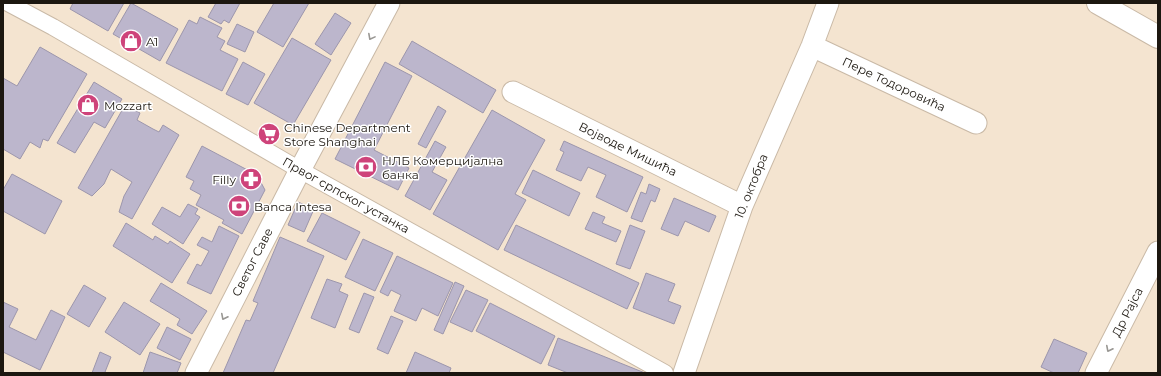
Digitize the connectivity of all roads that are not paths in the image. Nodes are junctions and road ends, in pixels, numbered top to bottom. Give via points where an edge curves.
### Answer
1 (8, 3) edge
2 (389, 3) edge
3 (828, 3) edge
4 (1098, 3) edge
5 (1158, 37) edge
6 (812, 46) junction
7 (513, 92) dead end
8 (976, 123) dead end
9 (300, 170) junction
10 (742, 206) junction
11 (1158, 252) edge
12 (196, 373) edge
13 (665, 373) edge
14 (684, 373) edge
15 (1096, 373) edge

1 - 9 street, Првог српског устанка
2 -> 9 street, Светог Саве
3 - 6 street, 10. октобра
4 - 5 street
6 - 8 street, Пере Тодоровића
6 - 10 street, 10. октобра
7 - 10 street, Војводе Мишића
9 -> 12 street, Светог Саве
9 - 13 street, Првог српског устанка
10 - 14 street, 10. октобра
11 -> 15 street, Др Рајса

